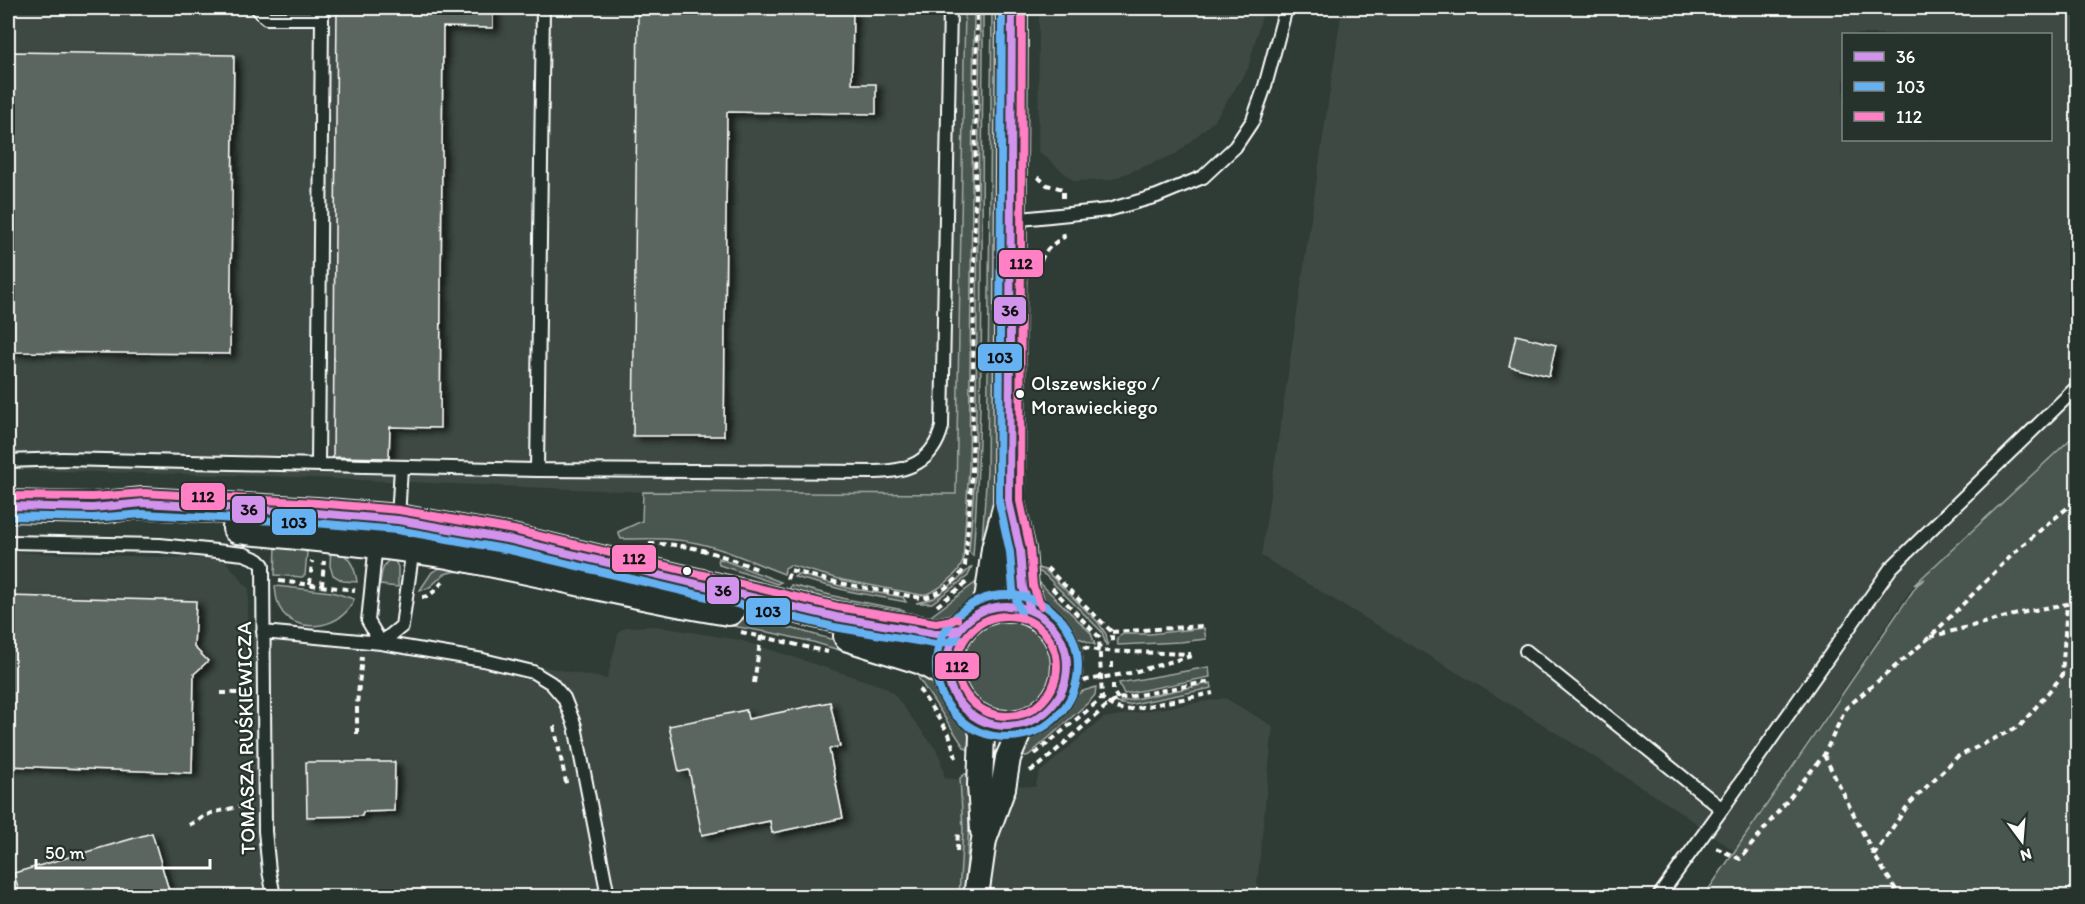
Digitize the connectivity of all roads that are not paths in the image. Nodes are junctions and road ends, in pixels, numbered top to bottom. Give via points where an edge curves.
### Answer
1 (257, 8) edge
2 (543, 8) edge
3 (950, 8) edge
4 (1012, 8) edge
5 (1286, 8) edge
6 (322, 13) edge
7 (1011, 220) junction
8 (2078, 386) edge
9 (8, 461) edge
10 (318, 465) junction
11 (401, 467) junction
12 (537, 470) junction
13 (1009, 502) junction
14 (8, 506) edge
15 (93, 508) junction
16 (398, 520) junction
17 (8, 542) edge
18 (376, 544) junction
19 (413, 548) junction
20 (984, 610) junction
21 (1031, 610) junction
22 (959, 629) junction
23 (263, 632) junction
24 (381, 644) junction
25 (1526, 651) dead end
26 (947, 673) junction
27 (979, 720) junction
28 (1022, 725) junction
29 (1722, 809) junction
30 (984, 840) junction
31 (274, 897) edge
32 (608, 897) edge
33 (976, 897) edge
34 (1659, 897) edge

1 - 6 lane via 266,18
2 - 12 lane
3 - 12 lane via 942,427 931,452 920,462 894,472
4 - 7 street
5 - 7 lane via 1253,120 1235,147 1203,177 1108,210
6 - 10 lane
7 - 13 street
8 - 29 lane via 1891,568
9 - 10 lane
10 - 11 lane
11 - 12 lane
11 - 16 lane
13 - 20 street via 990,600
13 - 21 street via 1020,550 1023,588
14 - 15 street
15 - 16 street via 143,503
15 - 18 street
16 - 18 lane
16 - 19 lane
16 - 22 street via 512,540 836,617 936,634
17 - 23 lane, TOMASZA RUŚKIEWICZA via 160,545 244,554 263,565
18 - 19 street
18 - 24 lane via 368,621
19 - 24 lane via 402,626
19 - 26 street via 820,628 922,659
20 - 21 street via 1008,606
20 - 22 street
21 - 28 street via 1050,624 1063,643 1068,665 1064,688 1054,705 1040,718
22 - 26 street via 949,650
23 - 24 lane
23 - 31 lane, TOMASZA RUŚKIEWICZA via 265,831
24 - 32 lane via 483,660 533,672 551,683 564,698 575,726
25 - 29 lane
26 - 27 street via 952,692 963,708
27 - 28 street via 1000,727
27 - 30 street
28 - 30 street
29 - 34 lane
30 - 33 street

